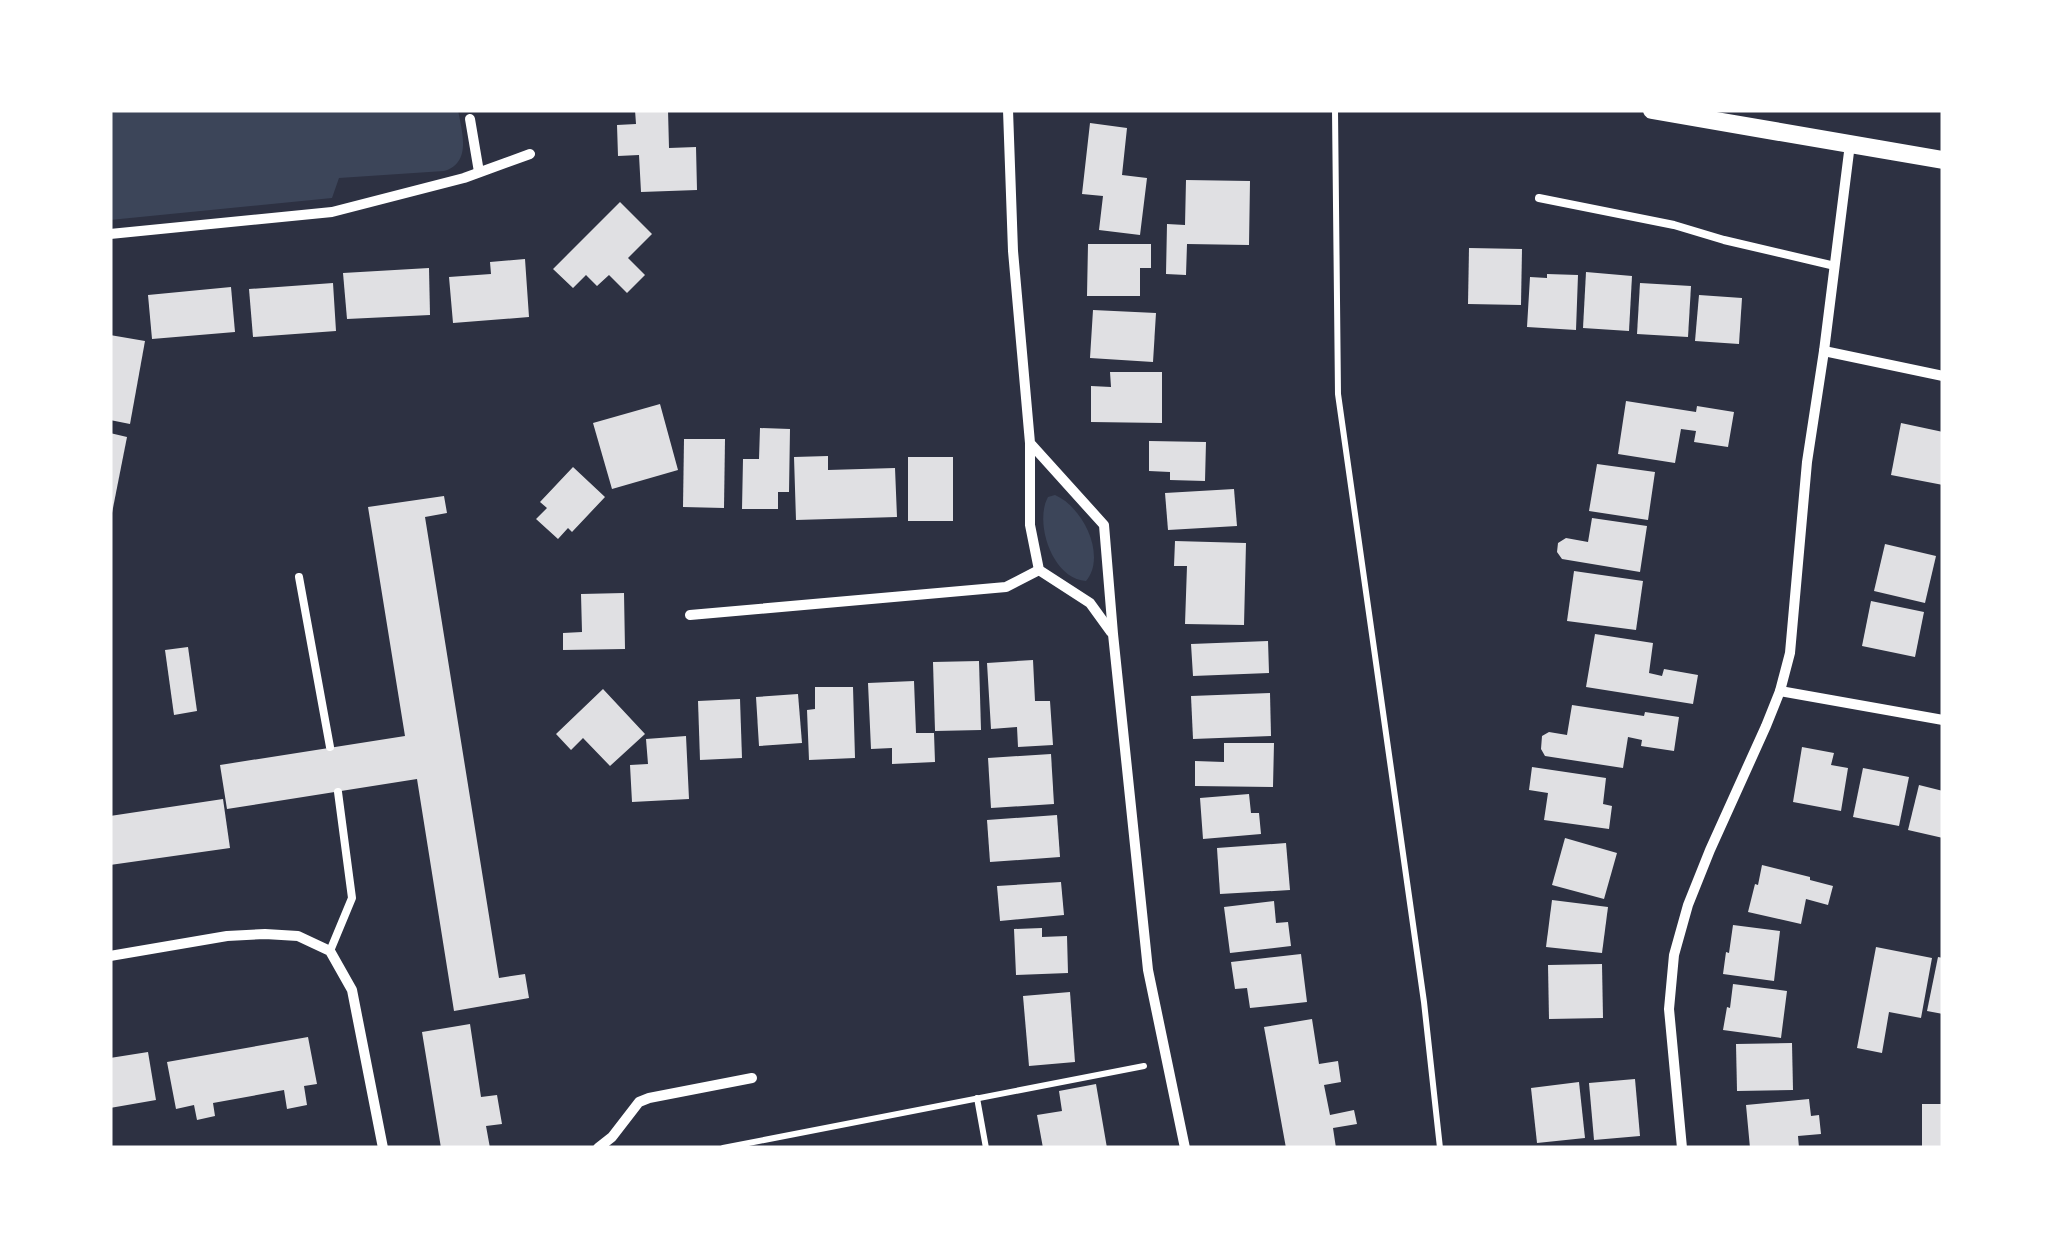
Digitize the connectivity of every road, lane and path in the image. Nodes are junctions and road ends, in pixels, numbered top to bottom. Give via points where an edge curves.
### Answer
1 (1008, 110) edge
2 (1335, 110) edge
3 (1652, 110) edge
4 (470, 120) dead end
5 (1850, 144) junction
6 (530, 154) dead end
7 (1943, 160) edge
8 (479, 172) junction
9 (1539, 198) dead end
10 (110, 234) edge
11 (1835, 266) junction
12 (1824, 352) junction
13 (1943, 376) edge
14 (1030, 443) junction
15 (1039, 570) junction
16 (299, 577) dead end
17 (690, 614) dead end
18 (1113, 634) junction
19 (1780, 690) junction
20 (1943, 720) edge
21 (330, 747) dead end
22 (338, 792) dead end
23 (330, 952) junction
24 (110, 956) edge
25 (1169, 1061) junction
26 (752, 1078) dead end
27 (977, 1098) junction
28 (383, 1148) edge
29 (598, 1148) edge
30 (723, 1148) edge
31 (986, 1148) edge
32 (1185, 1148) edge
33 (1440, 1148) edge
34 (1682, 1148) edge

1 - 14 street
2 - 33 path via 1338,394
3 - 5 street
4 - 8 street
5 - 7 street
5 - 11 street
6 - 8 street
8 - 10 street via 332,212
9 - 11 lane
11 - 12 street
12 - 13 street
12 - 19 street via 1806,462 1790,653
14 - 15 street via 1030,525
14 - 18 street via 1104,525
15 - 17 street via 1006,587
15 - 18 street via 1090,603
16 - 21 lane
18 - 25 street via 1148,970
19 - 20 street
19 - 34 street via 1710,850 1674,955 1669,1010
22 - 23 lane via 352,898
23 - 24 street via 298,936 264,934
23 - 28 street via 352,990
25 - 27 path
25 - 32 street
26 - 29 street via 639,1102
27 - 30 path
27 - 31 path

